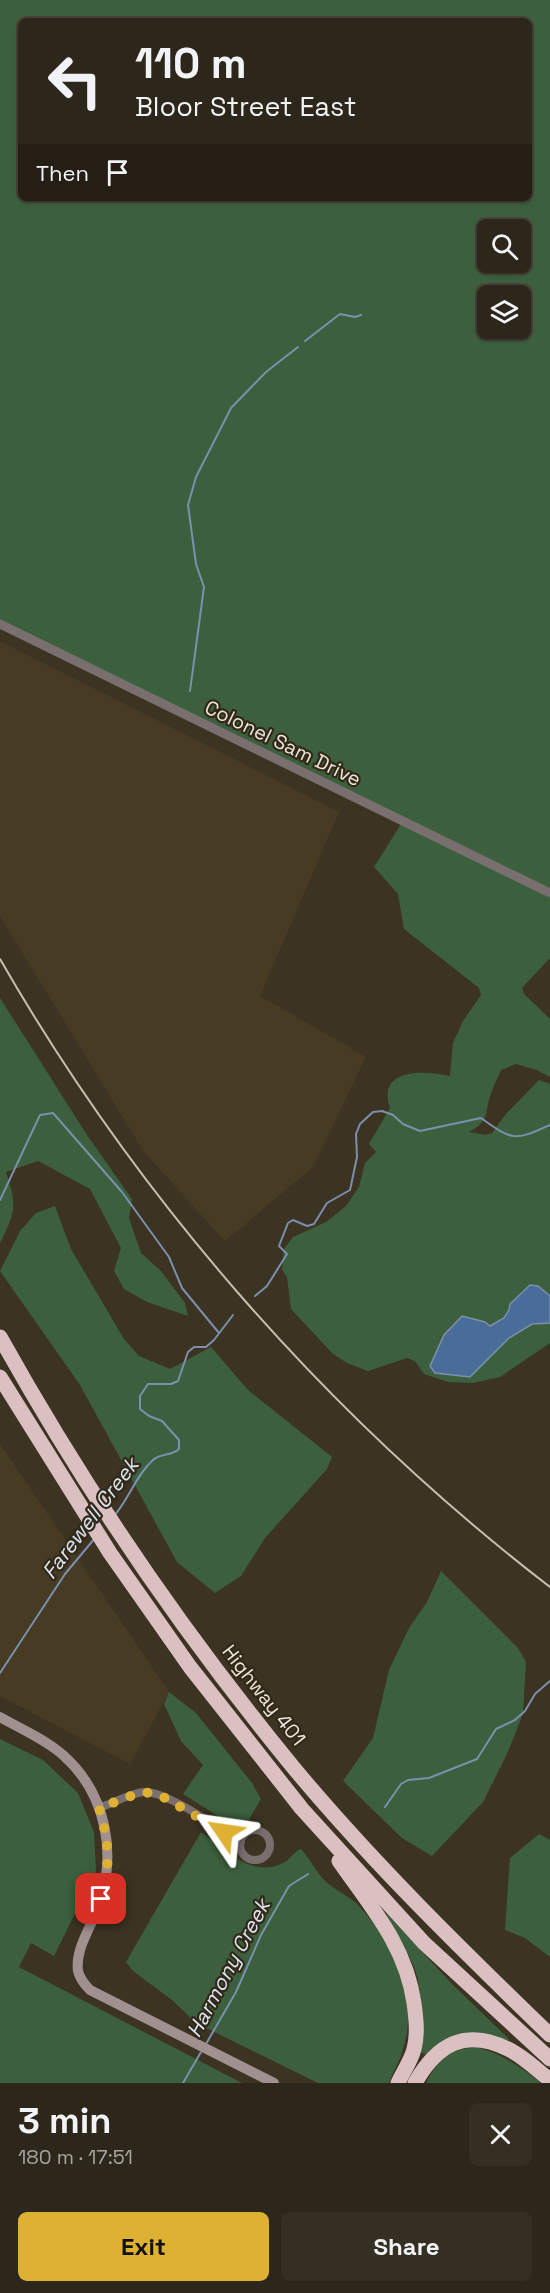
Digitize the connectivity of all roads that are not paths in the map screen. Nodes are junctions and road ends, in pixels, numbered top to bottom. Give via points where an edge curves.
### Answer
1 (0, 624) edge
2 (550, 893) edge
3 (0, 1337) edge
4 (0, 1377) edge
5 (0, 1717) edge
6 (99, 1808) junction
7 (302, 1809) junction
8 (241, 1842) dead end
9 (550, 2035) edge
10 (550, 2059) edge
11 (550, 2080) edge
12 (274, 2083) edge
13 (398, 2083) edge
14 (416, 2083) edge

1 - 2 street, Colonel Sam Drive
3 - 9 highway, Highway 401 via 105,1512 200,1646 294,1767 446,1935
4 - 7 highway, Highway 401 via 89,1523 190,1667
5 - 6 main road via 62,1754 84,1778
6 - 8 street via 142,1792 158,1794
6 - 12 main road via 108,1840 108,1868 79,1958 81,1980 90,1990
7 - 10 highway, Highway 401 via 424,1943
7 - 13 highway via 393,1938 404,1960 417,2023 414,2050
11 - 14 highway via 509,2049 481,2040 455,2042 437,2053

